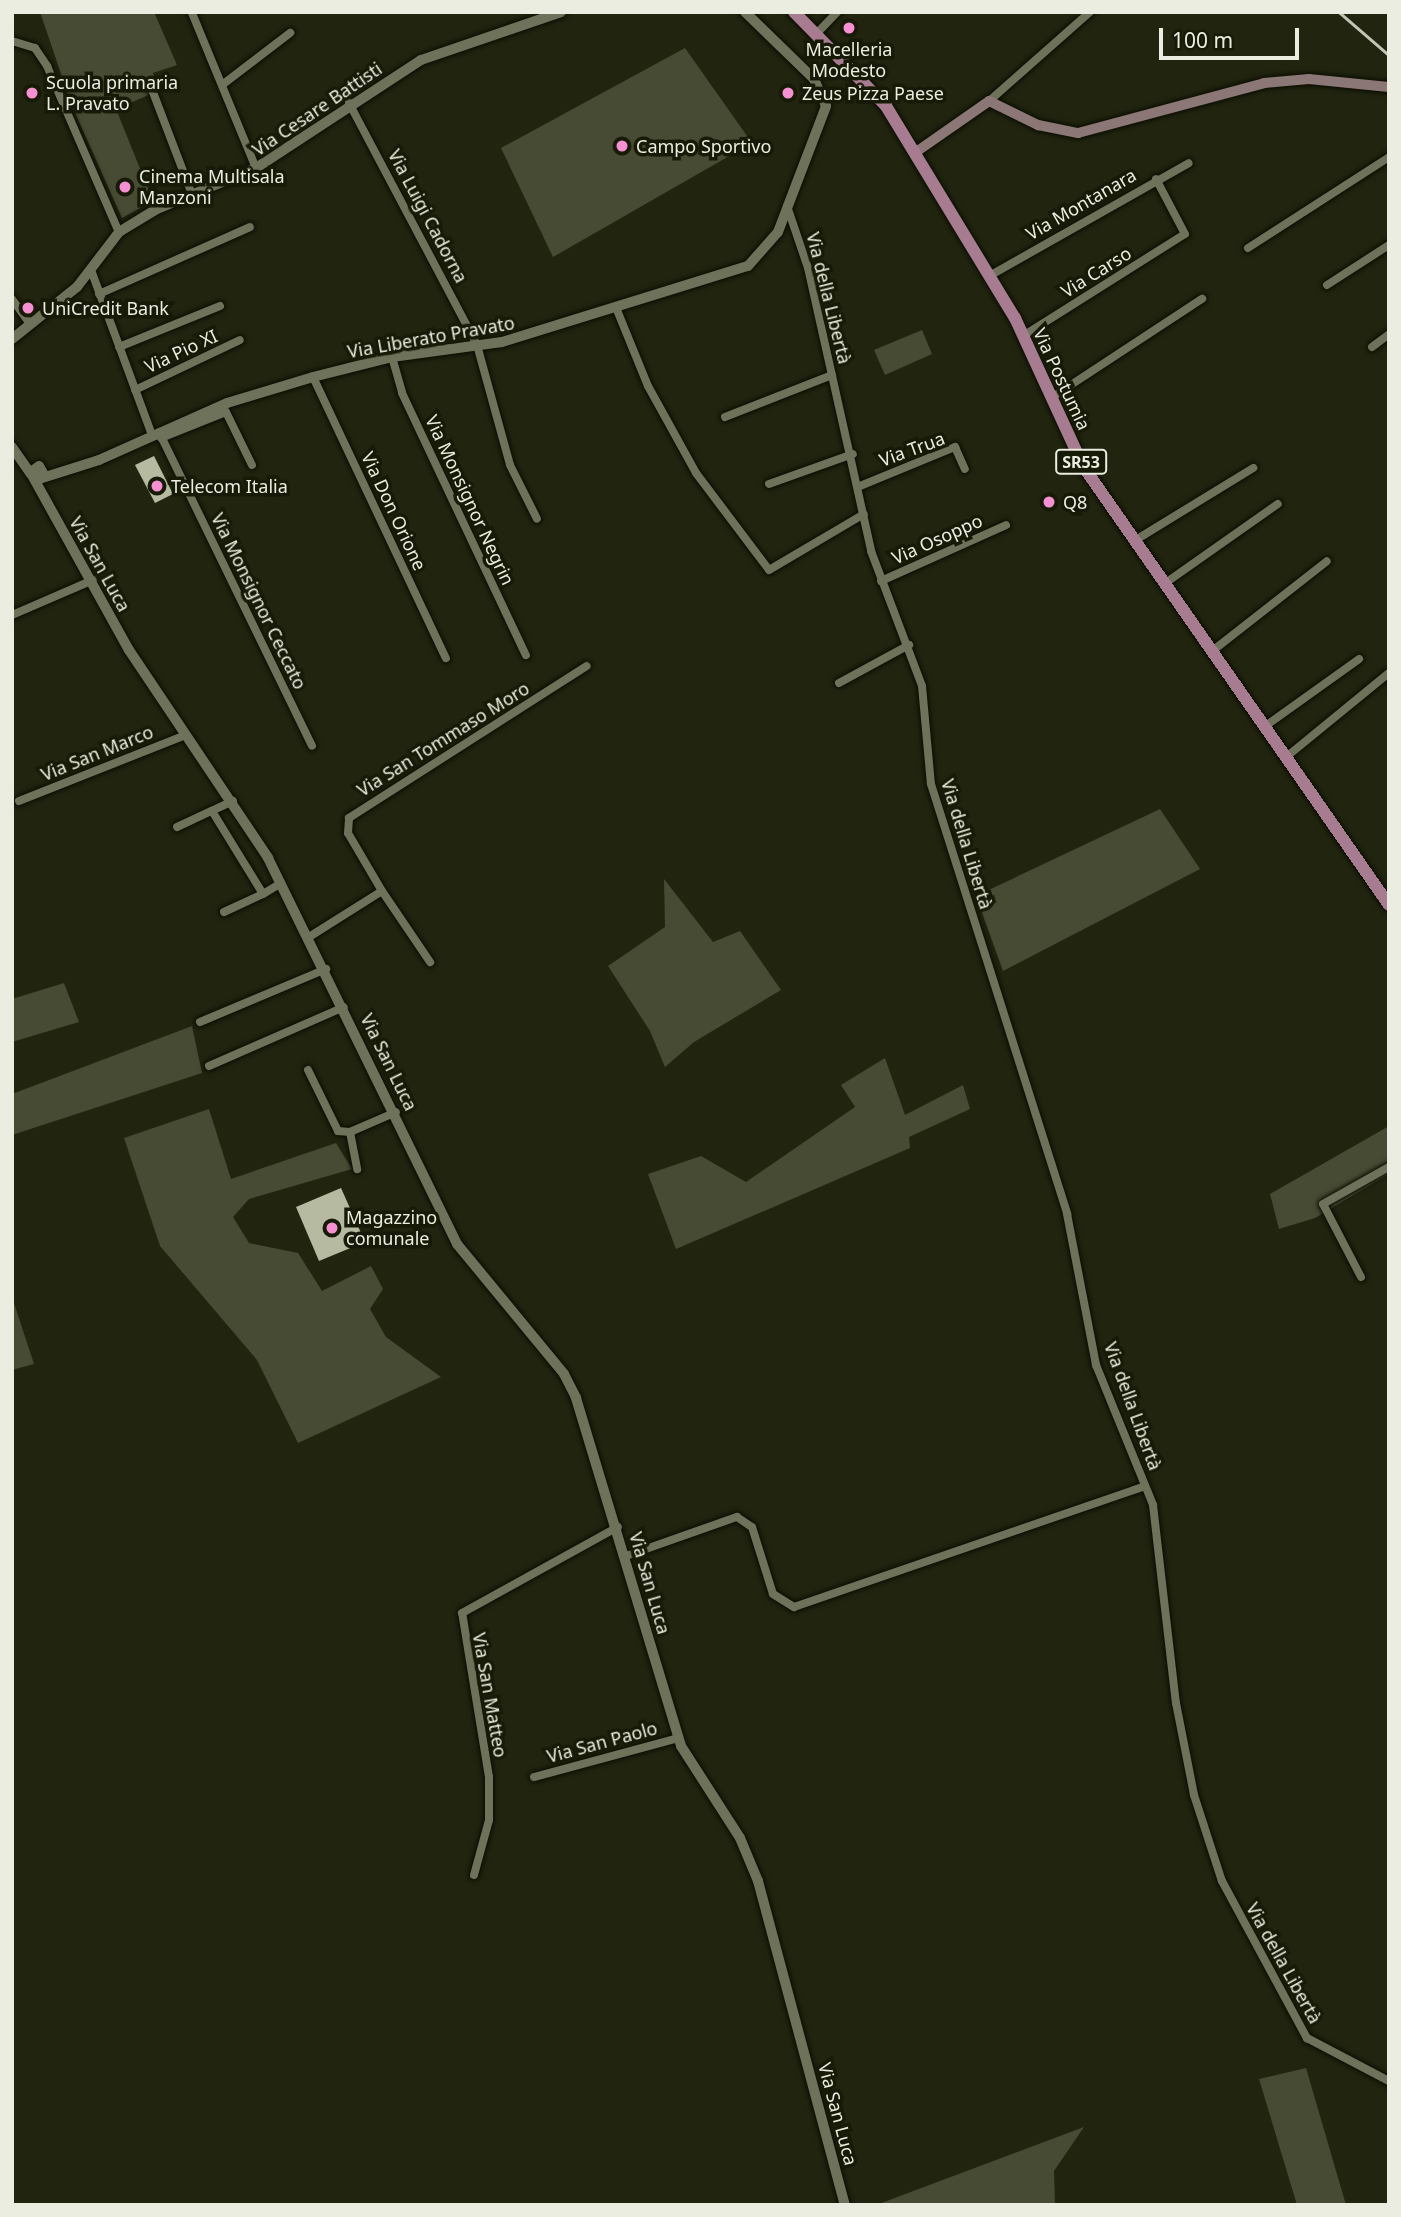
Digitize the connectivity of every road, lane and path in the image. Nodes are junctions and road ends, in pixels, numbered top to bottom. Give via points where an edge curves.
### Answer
1 (561, 12) edge
2 (745, 12) edge
3 (794, 12) edge
4 (837, 12) edge
5 (1090, 12) edge
6 (192, 13) edge
7 (818, 32) junction
8 (290, 33) dead end
9 (12, 41) edge
10 (222, 85) junction
11 (151, 87) dead end
12 (1389, 87) edge
13 (989, 101) junction
14 (349, 103) junction
15 (915, 152) junction
16 (1389, 156) edge
17 (1189, 163) dead end
18 (256, 168) junction
19 (1156, 179) junction
20 (191, 192) junction
21 (787, 206) junction
22 (250, 227) dead end
23 (119, 232) junction
24 (1389, 245) edge
25 (1248, 248) dead end
26 (91, 270) junction
27 (991, 275) junction
28 (1327, 285) dead end
29 (99, 294) junction
30 (12, 299) edge
31 (1202, 299) dead end
32 (220, 306) dead end
33 (617, 310) junction
34 (30, 324) junction
35 (1389, 334) edge
36 (1023, 336) junction
37 (12, 339) edge
38 (240, 340) dead end
39 (477, 345) junction
40 (118, 347) junction
41 (1371, 347) dead end
42 (392, 356) junction
43 (831, 375) junction
44 (313, 376) junction
45 (135, 390) junction
46 (1051, 398) junction
47 (725, 417) dead end
48 (158, 435) junction
49 (16, 454) edge
50 (853, 454) junction
51 (252, 465) dead end
52 (1253, 468) dead end
53 (965, 469) dead end
54 (38, 472) junction
55 (769, 484) dead end
56 (860, 486) junction
57 (1278, 504) dead end
58 (864, 514) junction
59 (537, 519) dead end
60 (1006, 525) dead end
61 (1134, 541) junction
62 (1327, 561) dead end
63 (93, 580) junction
64 (881, 581) junction
65 (1164, 584) junction
66 (13, 614) edge
67 (909, 645) junction
68 (1211, 652) junction
69 (526, 655) dead end
70 (446, 658) dead end
71 (1359, 659) dead end
72 (587, 666) dead end
73 (1389, 673) edge
74 (839, 683) dead end
75 (1264, 727) junction
76 (186, 735) junction
77 (312, 746) dead end
78 (1285, 758) junction
79 (19, 801) dead end
80 (233, 801) junction
81 (212, 811) junction
82 (177, 827) dead end
83 (281, 883) junction
84 (382, 891) junction
85 (262, 894) junction
86 (1389, 905) edge
87 (224, 912) dead end
88 (309, 937) junction
89 (430, 962) dead end
90 (326, 969) junction
91 (344, 1007) junction
92 (200, 1022) dead end
93 (209, 1066) dead end
94 (308, 1070) dead end
95 (396, 1112) junction
96 (350, 1132) junction
97 (1389, 1167) edge
98 (357, 1169) dead end
99 (1361, 1277) dead end
100 (1145, 1486) junction
101 (618, 1527) junction
102 (626, 1556) junction
103 (679, 1738) junction
104 (534, 1777) dead end
105 (474, 1875) dead end
106 (1389, 2081) edge
107 (845, 2205) edge

1 - 14 street, Via Cesare Battisti via 421,60
2 - 21 street, Via Liberato Pravato via 822,89 825,111
3 - 7 main road, Via Postumia / SR53
4 - 7 street
5 - 13 street
6 - 10 street
7 - 15 main road, Via Postumia / SR53 via 876,93
8 - 10 street
9 - 23 street via 35,48 47,66
10 - 18 street
11 - 20 street
12 - 13 main road via 1309,79 1264,83 1078,134 1038,125
13 - 15 main road
14 - 18 street, Via Cesare Battisti
14 - 39 street, Via Luigi Cadorna
15 - 27 main road, Via Postumia / SR53
16 - 25 street
17 - 19 street, Via Montanara
18 - 20 street, Via Cesare Battisti
19 - 27 street, Via Montanara
19 - 36 street, Via Carso via 1185,234
20 - 23 street, Via Cesare Battisti
21 - 33 street, Via Liberato Pravato via 778,232 748,266
21 - 43 street, Via della Libertà via 808,268
22 - 29 street
23 - 26 street, Via Cesare Battisti
24 - 28 street
26 - 29 street, Via Monsignor Ceccato
26 - 34 street, Via Cesare Battisti
27 - 36 main road, Via Postumia / SR53
29 - 40 street, Via Monsignor Ceccato
30 - 34 street
31 - 46 street
32 - 40 street
33 - 39 street, Via Liberato Pravato
33 - 58 street via 648,386 696,473 769,569
34 - 37 street, Via Cesare Battisti
35 - 41 street
36 - 46 main road, Via Postumia / SR53
38 - 45 street, Via Pio XI
39 - 42 street, Via Liberato Pravato
39 - 59 street, Via Luigi Cadorna via 492,379 510,465
40 - 45 street, Via Monsignor Ceccato
42 - 44 street, Via Liberato Pravato
42 - 69 street, Via Monsignor Negrin via 402,393
43 - 47 street
43 - 50 street, Via della Libertà
44 - 48 street, Via Liberato Pravato
44 - 70 street, Via Don Orione
45 - 48 street, Via Monsignor Ceccato
46 - 61 main road, Via Postumia / SR53 via 1083,466
48 - 51 street via 226,412
48 - 54 street, Via Liberato Pravato via 105,458
48 - 77 street, Via Monsignor Ceccato
49 - 54 street
50 - 55 street
50 - 56 street, Via della Libertà
52 - 61 street
53 - 56 street, Via Trua via 955,447
54 - 63 street, Via San Luca via 44,495
56 - 58 street, Via della Libertà
57 - 65 street
58 - 64 street, Via della Libertà
60 - 64 street, Via Osoppo
61 - 65 main road, Via Postumia / SR53
62 - 68 street
63 - 66 street
63 - 76 street, Via San Luca via 129,650
64 - 67 street, Via della Libertà
65 - 68 main road, Via Postumia / SR53
67 - 74 street
67 - 100 street, Via della Libertà via 922,687 931,784 1067,1214 1096,1364
68 - 75 main road, Via Postumia / SR53
71 - 75 street
72 - 84 street, Via San Tommaso Moro via 349,818 348,833
73 - 78 street
75 - 78 main road, Via Postumia / SR53
76 - 79 street, Via San Marco
76 - 80 street, Via San Luca
78 - 86 main road, Via Postumia / SR53
80 - 81 street
80 - 83 street, Via San Luca
81 - 82 street
81 - 85 street
83 - 85 street
83 - 88 street, Via San Luca
84 - 88 street
84 - 89 street, Via San Tommaso Moro
85 - 87 street
88 - 90 street, Via San Luca
90 - 91 street, Via San Luca
90 - 92 street
91 - 93 street, Via San Luca
91 - 95 street, Via San Luca
94 - 96 street via 338,1131
95 - 96 street
95 - 101 street, Via San Luca via 469,1264 564,1374 594,1442
96 - 98 street
97 - 99 street via 1323,1204
100 - 102 street, Via della Libertà via 794,1608 773,1594 752,1527 737,1517
100 - 106 street, Via della Libertà via 1153,1505 1176,1703 1194,1796 1222,1881 1307,2038
101 - 102 street, Via San Luca
101 - 105 street, Via San Matteo via 462,1613 489,1777 489,1820
102 - 103 street, Via San Luca
103 - 104 street, Via San Paolo
103 - 107 street, Via San Luca via 705,1790 740,1838 758,1881

